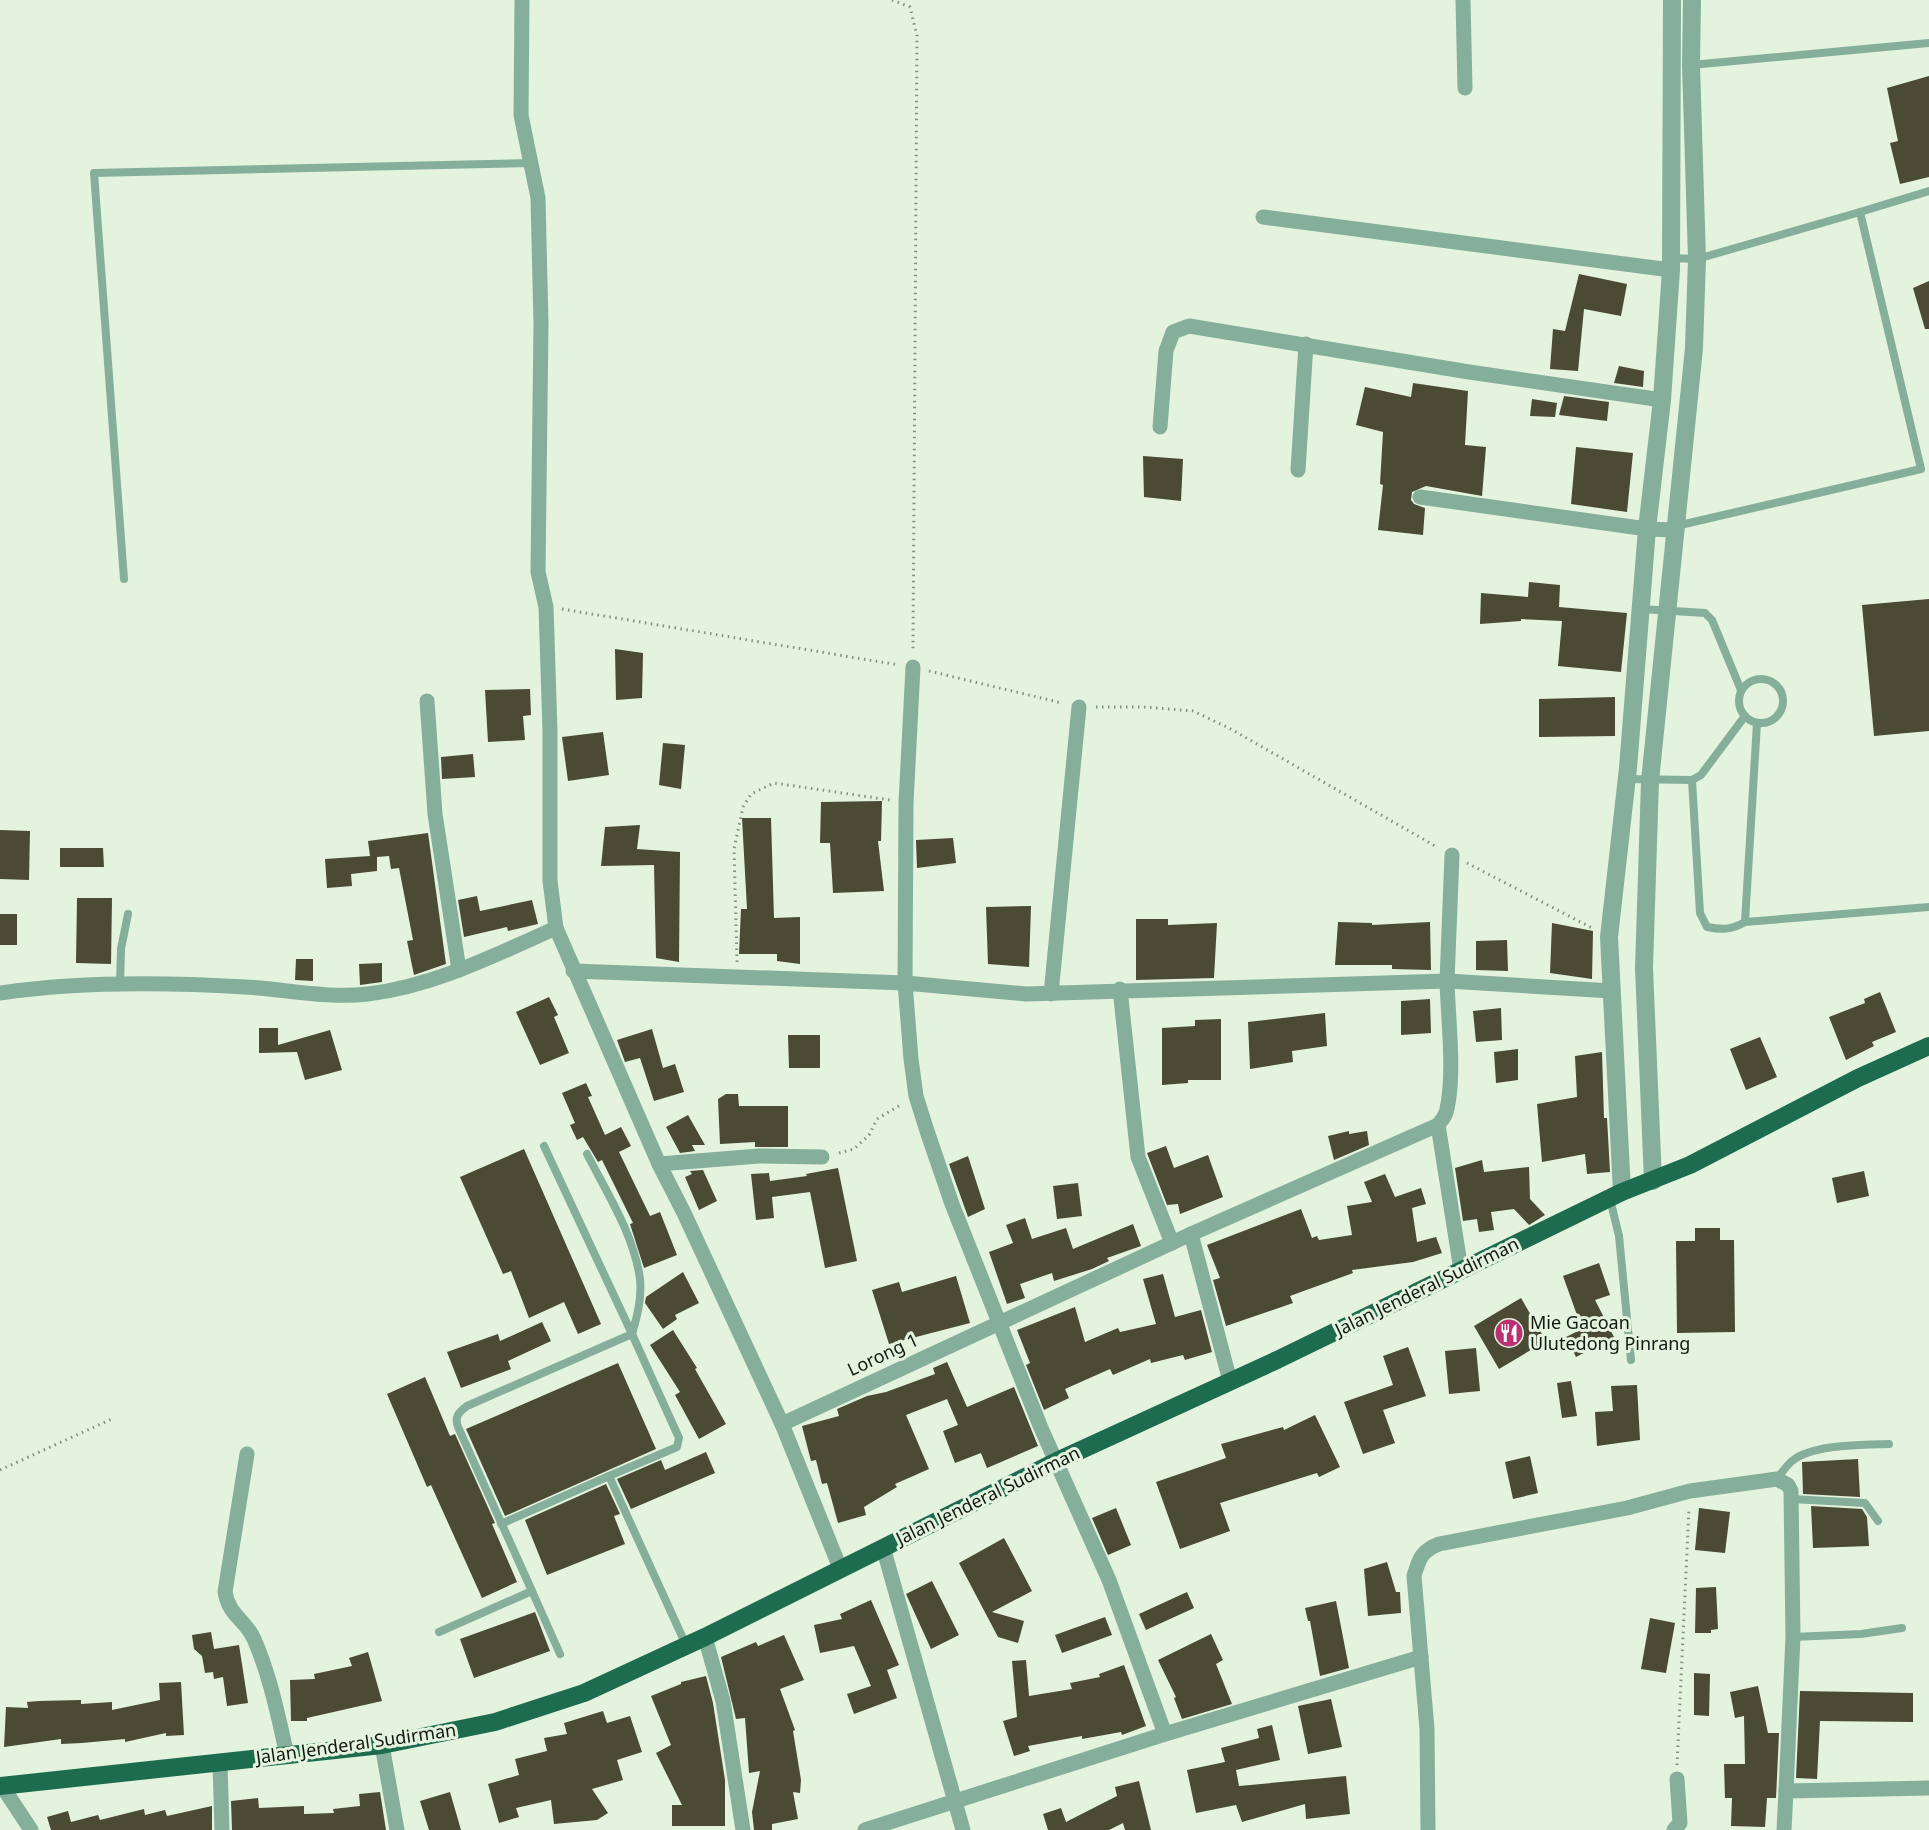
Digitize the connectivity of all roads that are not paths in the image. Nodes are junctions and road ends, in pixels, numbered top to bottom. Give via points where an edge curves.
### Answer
1 (522, 0) edge
2 (1462, 0) edge
3 (1672, 0) edge
4 (1692, 0) edge
5 (1929, 43) edge
6 (1691, 65) junction
7 (1465, 88) dead end
8 (531, 163) junction
9 (1929, 191) edge
10 (1860, 212) junction
11 (1263, 217) dead end
12 (1697, 260) junction
13 (1671, 264) junction
14 (1306, 344) junction
15 (1662, 400) junction
16 (1160, 427) dead end
17 (1925, 468) edge
18 (1298, 471) dead end
19 (1420, 497) dead end
20 (1675, 528) junction
21 (1647, 530) junction
22 (124, 579) dead end
23 (1641, 609) junction
24 (1667, 611) junction
25 (913, 667) road end
26 (1741, 690) junction
27 (427, 701) dead end
28 (1079, 707) dead end
29 (1745, 716) junction
30 (1757, 723) junction
31 (1626, 779) junction
32 (1692, 780) junction
33 (1650, 781) junction
34 (1452, 855) dead end
35 (1929, 907) edge
36 (128, 914) dead end
37 (1744, 922) junction
38 (556, 928) junction
39 (459, 970) junction
40 (573, 971) junction
41 (1447, 981) junction
42 (905, 983) junction
43 (120, 984) junction
44 (1120, 989) junction
45 (1612, 991) junction
46 (0, 993) edge
47 (1051, 994) junction
48 (1929, 1046) edge
49 (1438, 1125) junction
50 (544, 1146) dead end
51 (587, 1154) dead end
52 (822, 1157) road end
53 (659, 1164) junction
54 (1653, 1180) junction
55 (1616, 1196) junction
56 (1191, 1234) junction
57 (1172, 1243) junction
58 (1461, 1270) junction
59 (999, 1322) junction
60 (632, 1334) junction
61 (1631, 1360) dead end
62 (1230, 1381) junction
63 (782, 1424) junction
64 (1889, 1444) dead end
65 (247, 1454) dead end
66 (1057, 1461) junction
67 (609, 1476) junction
68 (1777, 1479) junction
69 (1791, 1499) junction
70 (1878, 1521) dead end
71 (501, 1524) junction
72 (883, 1547) junction
73 (840, 1568) junction
74 (532, 1591) junction
75 (1902, 1628) dead end
76 (439, 1632) dead end
77 (705, 1637) junction
78 (1793, 1637) junction
79 (686, 1646) junction
80 (560, 1654) dead end
81 (1421, 1658) junction
82 (1165, 1734) junction
83 (382, 1745) junction
84 (287, 1755) junction
85 (220, 1763) junction
86 (1677, 1779) road end
87 (1, 1786) edge
88 (1929, 1788) edge
89 (1786, 1791) junction
90 (956, 1800) junction
91 (31, 1830) edge
92 (222, 1830) edge
93 (397, 1830) edge
94 (743, 1830) edge
95 (864, 1830) edge
96 (963, 1830) edge
97 (1428, 1830) edge
98 (1674, 1830) edge
99 (1784, 1830) edge

1 - 8 street via 521,115
2 - 7 street
3 - 13 street
4 - 6 street
5 - 6 lane
6 - 12 street
8 - 22 lane via 94,173
8 - 38 street via 538,198 540,312 538,572 546,607 550,881
9 - 10 lane
10 - 12 lane
10 - 17 lane
11 - 13 street
12 - 13 lane
12 - 20 street via 1691,394
13 - 15 street
14 - 15 street
14 - 16 street via 1189,326 1173,332 1166,351
14 - 18 street
15 - 21 street
17 - 20 lane
19 - 21 street
20 - 21 street
20 - 24 street
21 - 23 street
23 - 24 lane
23 - 31 street
24 - 26 lane via 1705,613 1712,620
24 - 33 street
25 - 42 street via 906,803
26 - 29 lane via 1739,704
26 - 30 lane via 1752,680 1765,679 1777,685 1783,698 1781,712 1771,721
27 - 39 street via 435,814
28 - 47 street
29 - 30 lane
29 - 32 lane via 1701,775
30 - 37 lane
31 - 33 lane
31 - 45 street via 1609,937
32 - 33 lane
32 - 37 lane via 1703,922 1707,927 1723,930
33 - 54 street via 1644,968
34 - 41 street
35 - 37 lane
36 - 43 lane
38 - 39 street
38 - 40 street
39 - 43 street via 412,987 365,995
40 - 42 street
40 - 53 street
41 - 44 street
41 - 45 street
41 - 49 street via 1448,1108
42 - 47 street
42 - 59 street via 916,1096 952,1204
43 - 46 street
44 - 47 street
44 - 57 street via 1138,1158
45 - 55 street
48 - 54 highway, Jalan Jenderal Sudirman
49 - 56 street, Lorong 1
49 - 58 street
50 - 60 lane
51 - 60 lane via 620,1219 638,1271 639,1307
52 - 53 street via 759,1156
53 - 63 street
54 - 55 highway, Jalan Jenderal Sudirman
55 - 58 highway, Jalan Jenderal Sudirman
55 - 61 lane
56 - 57 street, Lorong 1
56 - 62 street
57 - 59 street, Lorong 1
58 - 62 highway, Jalan Jenderal Sudirman
59 - 63 street, Lorong 1
59 - 66 street
60 - 67 lane via 679,1438 677,1447
60 - 71 lane via 458,1413 458,1427
62 - 66 highway, Jalan Jenderal Sudirman
63 - 73 street
64 - 68 lane via 1833,1448 1804,1455 1792,1461
65 - 84 street via 225,1592 227,1604 252,1635 259,1652
66 - 72 highway, Jalan Jenderal Sudirman
66 - 82 street via 1109,1580
67 - 71 lane
67 - 79 lane
68 - 69 street via 1788,1485
68 - 81 street via 1690,1491 1628,1508 1426,1549 1420,1555 1414,1576
69 - 70 lane via 1865,1503
69 - 78 street
71 - 74 lane
72 - 73 highway, Jalan Jenderal Sudirman
72 - 90 street
73 - 77 highway, Jalan Jenderal Sudirman
74 - 76 lane
74 - 80 lane
75 - 78 lane
77 - 79 highway, Jalan Jenderal Sudirman
77 - 94 street via 723,1701
78 - 89 street
79 - 83 highway, Jalan Jenderal Sudirman via 552,1705 456,1731
81 - 82 street
81 - 97 street via 1427,1729
82 - 90 street
83 - 84 highway, Jalan Jenderal Sudirman
83 - 93 street
84 - 85 highway, Jalan Jenderal Sudirman
85 - 87 highway, Jalan Jenderal Sudirman
85 - 92 street
86 - 98 street via 1680,1824
87 - 91 street
88 - 89 street
89 - 99 street
90 - 95 street
90 - 96 street

